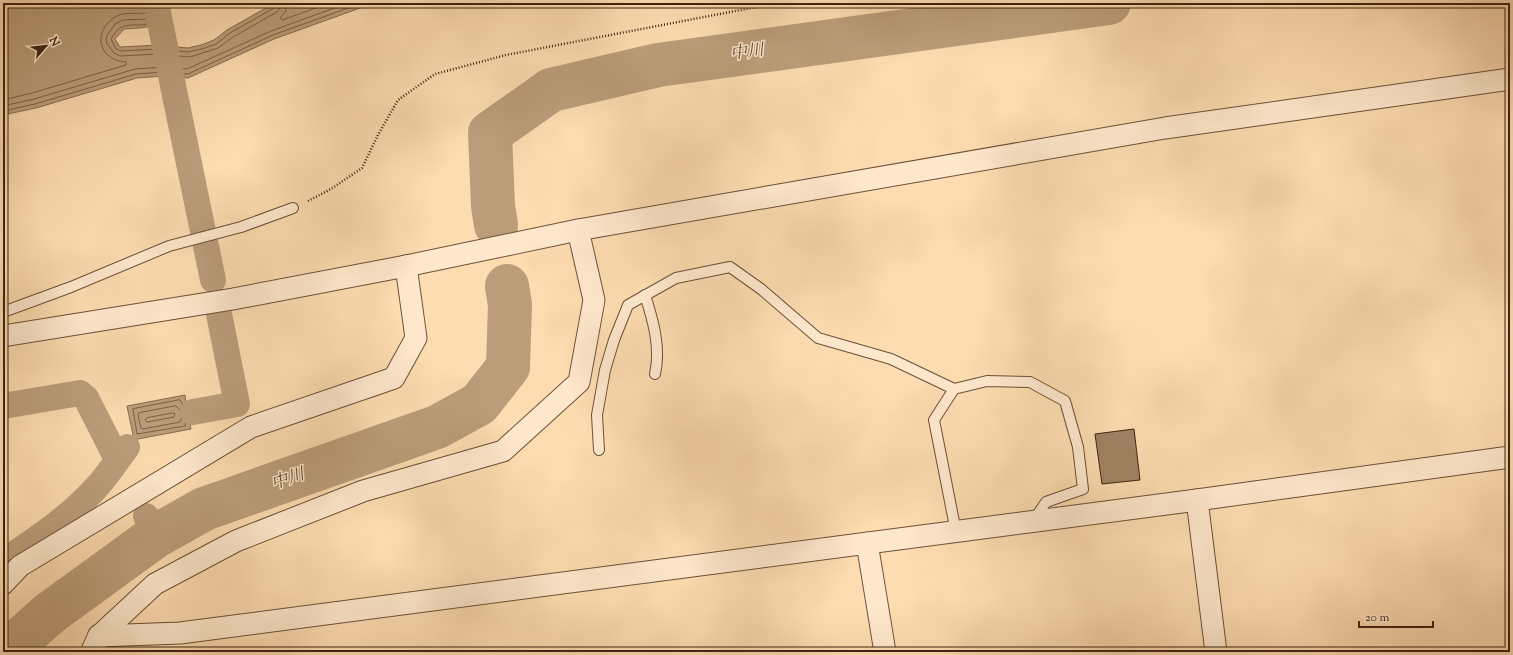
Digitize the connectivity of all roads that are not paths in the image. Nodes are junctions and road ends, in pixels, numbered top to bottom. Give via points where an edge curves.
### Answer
1 (1510, 79) edge
2 (293, 208) road end
3 (578, 230) junction
4 (406, 266) junction
5 (645, 295) junction
6 (3, 312) edge
7 (3, 336) edge
8 (655, 374) dead end
9 (954, 389) junction
10 (599, 450) dead end
11 (1510, 457) edge
12 (1197, 500) junction
13 (1034, 521) junction
14 (956, 532) junction
15 (867, 543) junction
16 (3, 584) edge
17 (96, 644) edge
18 (885, 652) edge
19 (1216, 652) edge

1 - 3 street via 1165,128
2 - 6 lane via 241,227 169,246
3 - 4 street
3 - 17 street via 594,300 579,382 503,451 363,491 236,541 155,584
4 - 7 street via 233,299
4 - 16 street via 416,338 394,378 251,427 20,566
5 - 8 lane via 654,323 657,363
5 - 9 lane via 676,278 730,267 761,289 818,338 891,359
5 - 10 lane via 628,305 605,370 597,415
9 - 13 lane via 987,381 1030,382 1065,401 1078,447 1083,489 1046,502
9 - 14 lane via 934,420
11 - 12 street
12 - 13 street
12 - 19 street
13 - 14 street
14 - 15 street
15 - 17 street
15 - 18 street

